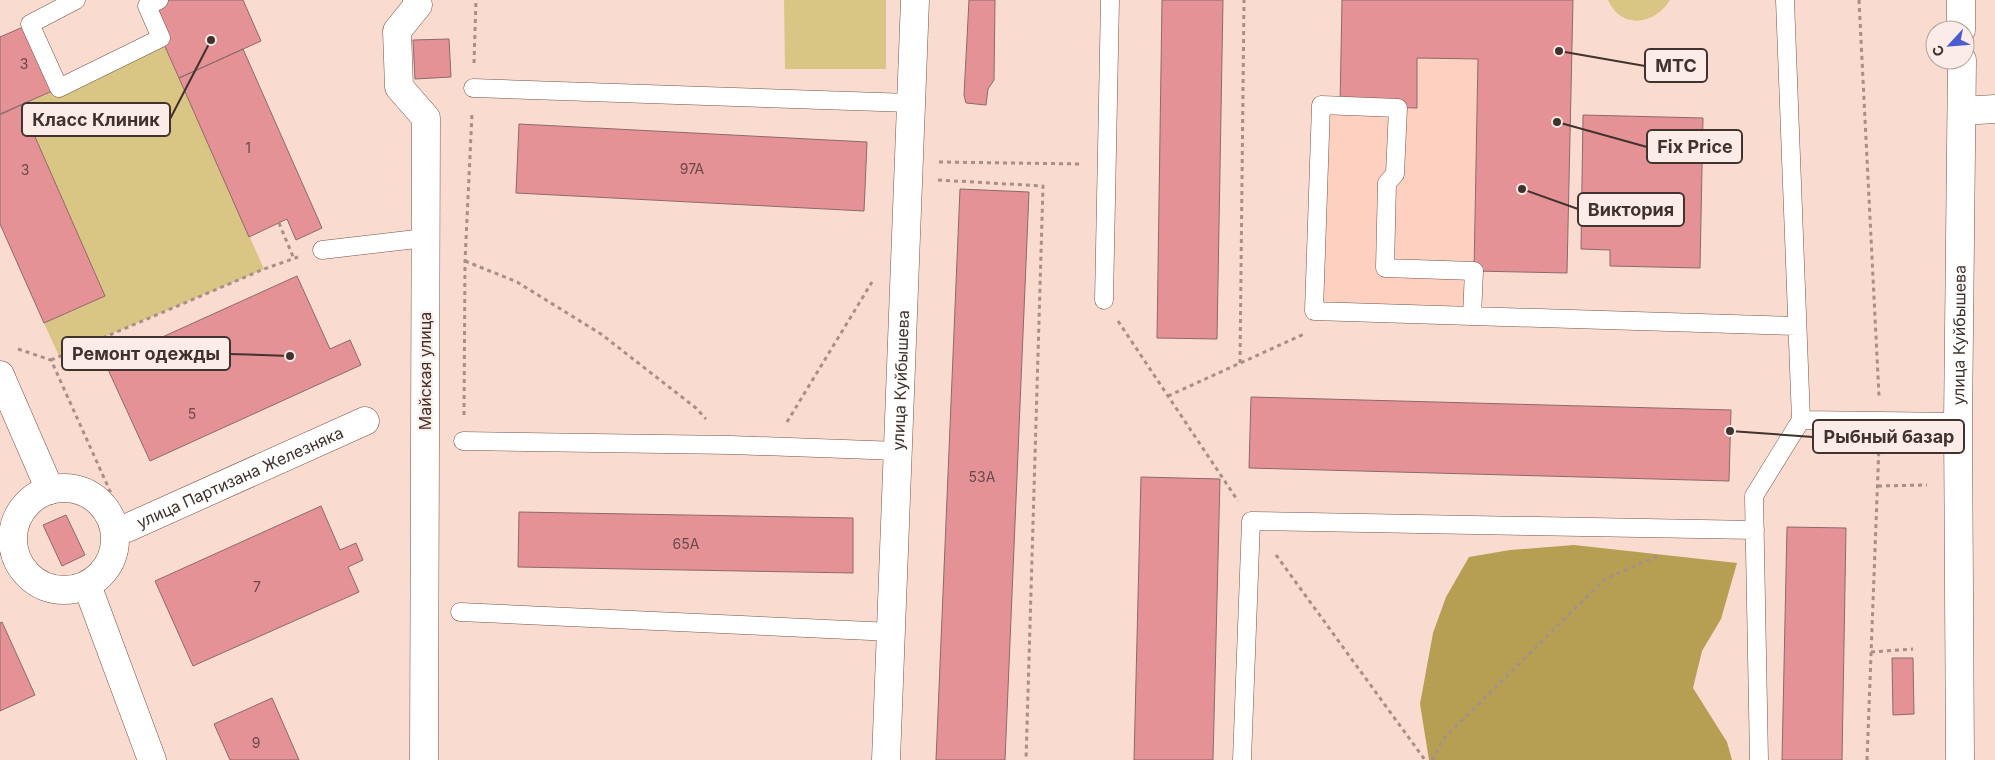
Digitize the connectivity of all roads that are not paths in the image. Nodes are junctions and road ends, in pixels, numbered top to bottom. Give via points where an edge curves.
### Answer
1 (76, 0) edge
2 (160, 0) edge
3 (417, 0) edge
4 (915, 0) edge
5 (1110, 0) edge
6 (1785, 0) edge
7 (1961, 0) edge
8 (55, 4) edge
9 (1961, 20) edge
10 (1962, 70) edge
11 (474, 88) road end
12 (910, 103) junction
13 (1995, 109) edge
14 (1962, 111) junction
15 (425, 238) junction
16 (322, 250) road end
17 (1104, 300) road end
18 (1472, 316) junction
19 (1797, 326) junction
20 (0, 375) edge
21 (1801, 420) junction
22 (365, 421) dead end
23 (1958, 422) junction
24 (463, 441) road end
25 (899, 451) junction
26 (50, 490) junction
27 (121, 529) junction
28 (1755, 530) junction
29 (8, 563) edge
30 (87, 585) junction
31 (460, 612) dead end
32 (892, 632) junction
33 (152, 760) edge
34 (424, 760) edge
35 (886, 760) edge
36 (1242, 760) edge
37 (1759, 760) edge
38 (1960, 760) edge

1 - 8 lane
2 - 8 lane via 147,6 161,38 59,88 30,24
3 - 15 street, Майская улица via 418,4 397,31 398,78 399,87 426,118
4 - 12 street, улица Куйбышева
5 - 17 lane
6 - 19 lane
7 - 9 street
10 - 14 street, улица Куйбышева
11 - 12 lane
12 - 25 street, улица Куйбышева
13 - 14 street
14 - 23 street, улица Куйбышева
15 - 16 lane
15 - 34 street, Майская улица
18 - 18 lane via 1474,271 1385,268 1387,183 1395,174 1398,108 1321,105 1314,311
18 - 19 lane
19 - 21 lane
20 - 26 street
21 - 23 lane
21 - 28 lane via 1754,496
22 - 27 street, улица Партизана Железняка
23 - 38 street, улица Куйбышева
24 - 25 lane
25 - 32 street, улица Куйбышева
26 - 27 street, улица Партизана Железняка via 60,487 82,490 97,498
26 - 29 street, улица Партизана Железняка via 26,504 19,514
27 - 30 street, улица Партизана Железняка via 113,556 102,574
28 - 36 lane via 1251,521
28 - 37 lane
29 - 30 street, улица Партизана Железняка via 42,585 56,590 72,590
30 - 33 street
31 - 32 lane
32 - 35 street, улица Куйбышева

